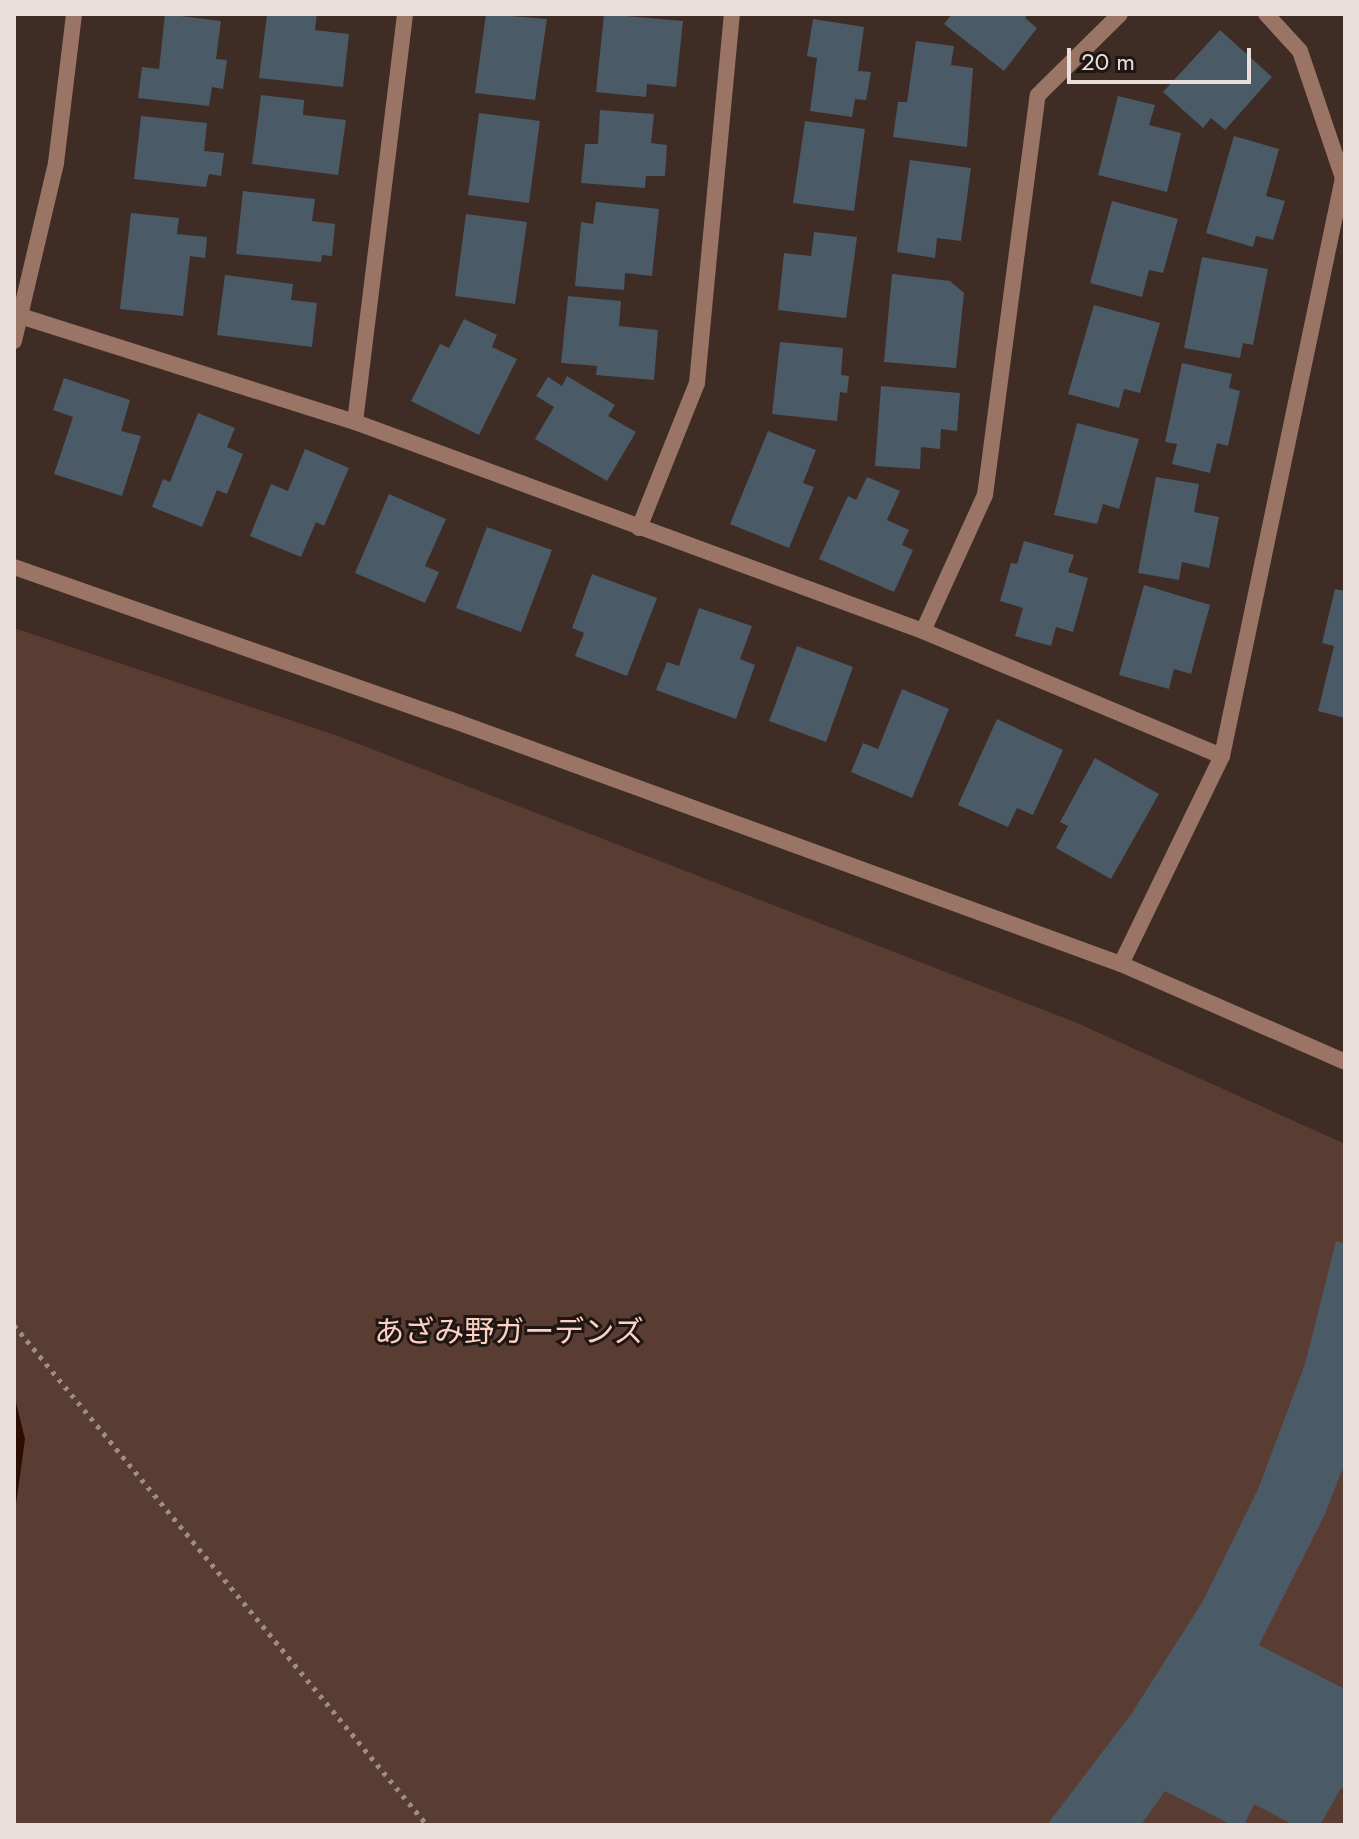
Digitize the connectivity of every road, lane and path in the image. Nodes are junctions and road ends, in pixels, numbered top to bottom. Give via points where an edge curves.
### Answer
1 (74, 14) edge
2 (405, 14) edge
3 (732, 14) edge
4 (1120, 14) edge
5 (1266, 14) edge
6 (18, 316) edge
7 (14, 341) edge
8 (355, 422) junction
9 (639, 528) junction
10 (14, 567) edge
11 (923, 631) junction
12 (1222, 756) junction
13 (1121, 964) junction
14 (1345, 1062) edge
15 (14, 1325) edge
16 (427, 1825) edge

1 - 6 street via 56,163
2 - 8 street
3 - 9 street via 697,383
4 - 11 street via 1038,95 985,495
5 - 12 street via 1300,51 1343,178
6 - 7 street
6 - 8 street
8 - 9 street
9 - 11 street
10 - 13 street
11 - 12 street
12 - 13 street
13 - 14 street
15 - 16 path

